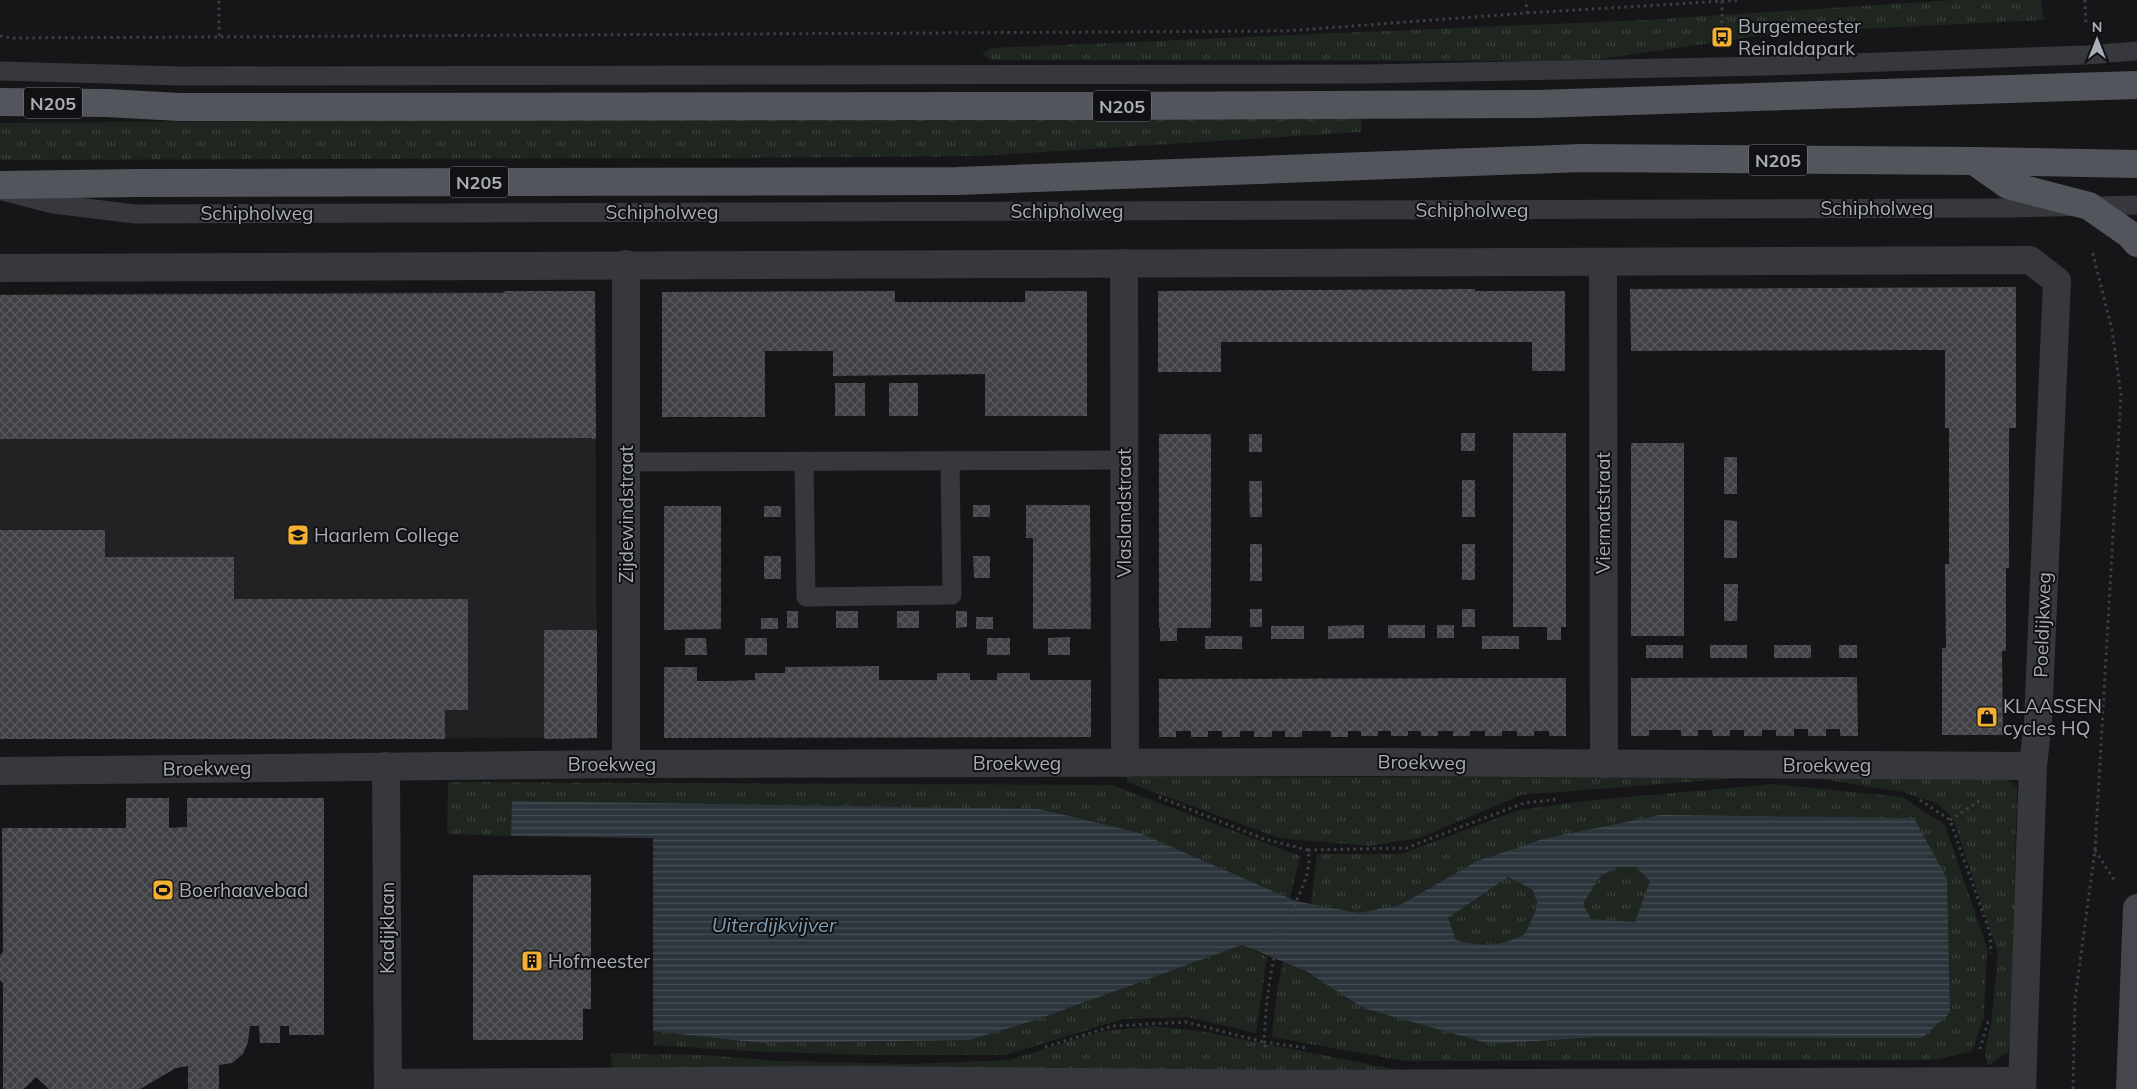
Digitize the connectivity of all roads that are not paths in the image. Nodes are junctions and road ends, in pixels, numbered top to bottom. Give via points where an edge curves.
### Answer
1 (2137, 51) edge
2 (0, 71) edge
3 (2137, 85) edge
4 (0, 102) edge
5 (1974, 161) junction
6 (2137, 164) edge
7 (0, 185) edge
8 (0, 190) edge
9 (2137, 205) edge
10 (2089, 206) junction
11 (2137, 243) edge
12 (1124, 263) junction
13 (1603, 263) junction
14 (1, 264) edge
15 (626, 264) junction
16 (1124, 460) junction
17 (804, 461) junction
18 (950, 461) junction
19 (626, 462) junction
20 (1125, 763) junction
21 (626, 764) junction
22 (1604, 764) junction
23 (386, 766) junction
24 (2033, 766) junction
25 (0, 771) edge
26 (2137, 908) edge
27 (2022, 1085) edge
28 (388, 1086) edge
29 (1286, 1086) edge
30 (2130, 1089) edge

1 - 2 lane, N205 via 1777,65 1366,74 180,76
3 - 4 main road, N205 via 1536,104 180,107
5 - 6 main road, Schipholweg / N205
5 - 7 main road, Schipholweg / N205 via 1582,158 958,181
5 - 10 main road via 2008,185
8 - 10 lane, Schipholweg / N205 via 53,204 135,214
9 - 10 lane, Schipholweg / N205
10 - 11 main road
12 - 13 street
12 - 15 street
12 - 16 street, Vlaslandstraat
13 - 22 street, Viermatstraat
13 - 24 street, Poeldijkweg via 2030,260 2057,281 2038,721
14 - 15 street
15 - 19 street, Zijdewindstraat
16 - 18 lane
16 - 20 street, Vlaslandstraat
17 - 18 lane
17 - 18 lane via 806,597 952,595
17 - 19 lane
19 - 21 street, Zijdewindstraat
20 - 21 street, Broekweg
20 - 22 street, Broekweg
21 - 23 street, Broekweg
22 - 24 street, Broekweg
23 - 25 street, Broekweg
23 - 28 street, Kadijklaan
24 - 27 street, Poeldijkweg
26 - 30 main road
27 - 29 street via 1980,1081
28 - 29 street via 859,1080

